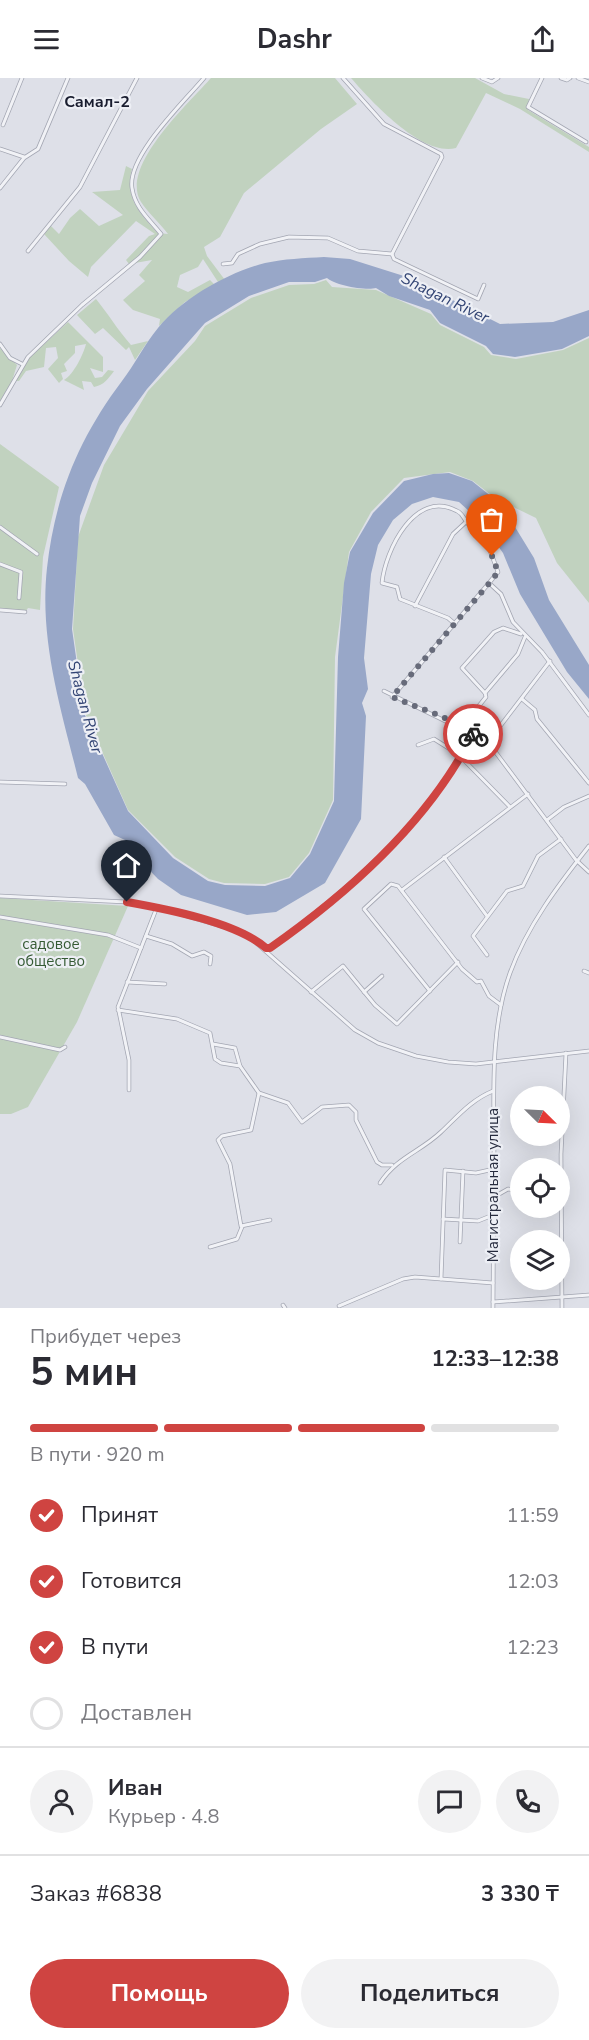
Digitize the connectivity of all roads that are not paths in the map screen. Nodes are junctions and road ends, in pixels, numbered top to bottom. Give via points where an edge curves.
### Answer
1 (22, 78) edge
2 (68, 78) edge
3 (137, 78) edge
4 (204, 78) edge
5 (343, 78) edge
6 (482, 78) edge
7 (498, 78) edge
8 (542, 78) edge
9 (561, 78) edge
10 (570, 78) edge
11 (578, 78) edge
12 (589, 82) edge
13 (3, 125) dead end
14 (586, 142) dead end
15 (0, 149) edge
16 (24, 158) junction
17 (0, 188) edge
18 (28, 251) dead end
19 (392, 254) junction
20 (223, 264) dead end
21 (484, 285) dead end
22 (0, 344) edge
23 (22, 364) junction
24 (2, 398) edge
25 (0, 405) edge
26 (466, 522) junction
27 (0, 527) edge
28 (37, 554) dead end
29 (0, 564) edge
30 (489, 583) junction
31 (19, 598) dead end
32 (415, 606) junction
33 (0, 610) edge
34 (25, 612) dead end
35 (455, 624) junction
36 (524, 636) junction
37 (550, 662) junction
38 (384, 691) dead end
39 (485, 693) junction
40 (392, 697) junction
41 (522, 699) junction
42 (589, 715) edge
43 (462, 728) junction
44 (473, 733) junction
45 (488, 742) junction
46 (418, 746) dead end
47 (461, 758) junction
48 (0, 782) edge
49 (589, 783) edge
50 (65, 784) dead end
51 (528, 794) junction
52 (589, 796) edge
53 (510, 807) junction
54 (547, 820) junction
55 (561, 839) junction
56 (589, 846) edge
57 (444, 857) junction
58 (576, 860) junction
59 (589, 872) edge
60 (402, 890) junction
61 (0, 896) edge
62 (157, 907) junction
63 (487, 916) junction
64 (0, 917) edge
65 (146, 936) junction
66 (141, 948) junction
67 (266, 948) junction
68 (487, 955) dead end
69 (458, 962) junction
70 (210, 964) dead end
71 (584, 970) dead end
72 (589, 973) edge
73 (382, 976) dead end
74 (127, 982) junction
75 (165, 984) dead end
76 (430, 991) junction
77 (364, 992) junction
78 (311, 993) junction
79 (501, 1005) junction
80 (118, 1010) junction
81 (0, 1037) edge
82 (213, 1044) junction
83 (65, 1047) dead end
84 (589, 1051) edge
85 (566, 1053) junction
86 (494, 1063) junction
87 (240, 1066) junction
88 (129, 1090) dead end
89 (494, 1090) junction
90 (259, 1092) junction
91 (392, 1165) junction
92 (494, 1169) junction
93 (463, 1171) junction
94 (380, 1183) dead end
95 (510, 1189) edge
96 (494, 1197) junction
97 (494, 1215) junction
98 (443, 1219) junction
99 (270, 1220) dead end
100 (461, 1220) junction
101 (242, 1227) junction
102 (460, 1242) dead end
103 (210, 1247) dead end
104 (441, 1279) junction
105 (493, 1283) junction
106 (562, 1295) junction
107 (589, 1295) edge
108 (493, 1302) junction
109 (339, 1306) dead end
110 (493, 1308) edge
111 (562, 1308) edge

1 - 13 street
2 - 16 street via 38,149
3 - 18 street via 80,187
4 - 23 street via 152,140 131,176 140,210 161,234
5 - 19 street via 384,124 442,157
6 - 7 street
8 - 14 street via 528,107
9 - 10 street
11 - 12 street
15 - 16 street
16 - 17 street
19 - 20 street via 358,251 328,238 289,237 260,244 238,254 232,263
19 - 21 street via 394,259 478,299
22 - 23 street via 10,358
23 - 24 street
24 - 25 street
26 - 30 street via 487,544 498,572
26 - 32 street via 453,534
26 - 32 street via 459,512 448,507 426,509 410,520 387,558 382,583 397,587 400,599
27 - 28 street
29 - 31 street via 21,572
30 - 35 street
30 - 36 street via 501,594 506,610
32 - 35 street
33 - 34 street
35 - 40 street
36 - 37 street
36 - 39 street via 518,654
36 - 39 street via 503,628 494,632 462,668
37 - 41 street
37 - 42 street
38 - 40 street
39 - 43 street via 486,697
40 - 43 street
41 - 45 street
41 - 49 street via 535,710 537,719
43 - 44 street
44 - 45 street
44 - 47 street
45 - 51 street
46 - 47 street via 435,739
47 - 53 street
47 - 67 street via 377,861
48 - 50 street
51 - 53 street
51 - 54 street
52 - 54 street
53 - 57 street
54 - 55 street
55 - 58 street
55 - 63 street via 538,856 523,886 507,891
56 - 58 street, Магистральная улица
57 - 60 street
57 - 63 street
58 - 59 street
58 - 79 street, Магистральная улица via 527,934
60 - 69 street
60 - 76 street via 391,884 364,909
61 - 62 street
62 - 65 street
62 - 67 street via 245,933
63 - 68 street via 473,936
64 - 66 street via 108,935
65 - 66 street
65 - 70 street via 172,944 192,956 204,952 211,956
66 - 74 street
67 - 78 street
69 - 76 street
69 - 79 street
71 - 72 street
73 - 77 street
74 - 75 street
74 - 80 street
76 - 77 street via 397,1024
77 - 78 street via 344,966
78 - 86 street via 355,1030 389,1048 448,1062
79 - 86 street, Магистральная улица
80 - 82 street via 192,1023 210,1033
80 - 88 street via 129,1060
81 - 83 street via 60,1050
82 - 87 street via 235,1048
82 - 87 street via 215,1059
84 - 85 street
85 - 86 street
85 - 106 street via 561,1154
86 - 89 street, Магистральная улица
87 - 90 street
89 - 91 street
89 - 92 street, Магистральная улица
90 - 91 street via 288,1102 302,1122 322,1107 349,1105 356,1112 356,1120 377,1162
90 - 101 street via 251,1130 218,1140 230,1164
91 - 94 street
92 - 93 street
92 - 96 street, Магистральная улица
93 - 98 street via 445,1170
93 - 100 street
95 - 96 street
96 - 97 street, Магистральная улица
97 - 100 street via 478,1221
97 - 105 street, Магистральная улица
98 - 100 street
98 - 104 street
99 - 101 street
100 - 102 street
101 - 103 street via 237,1239
104 - 105 street
104 - 109 street via 403,1279
105 - 108 street, Магистральная улица
106 - 107 street
106 - 108 street
106 - 111 street
108 - 110 street, Магистральная улица

